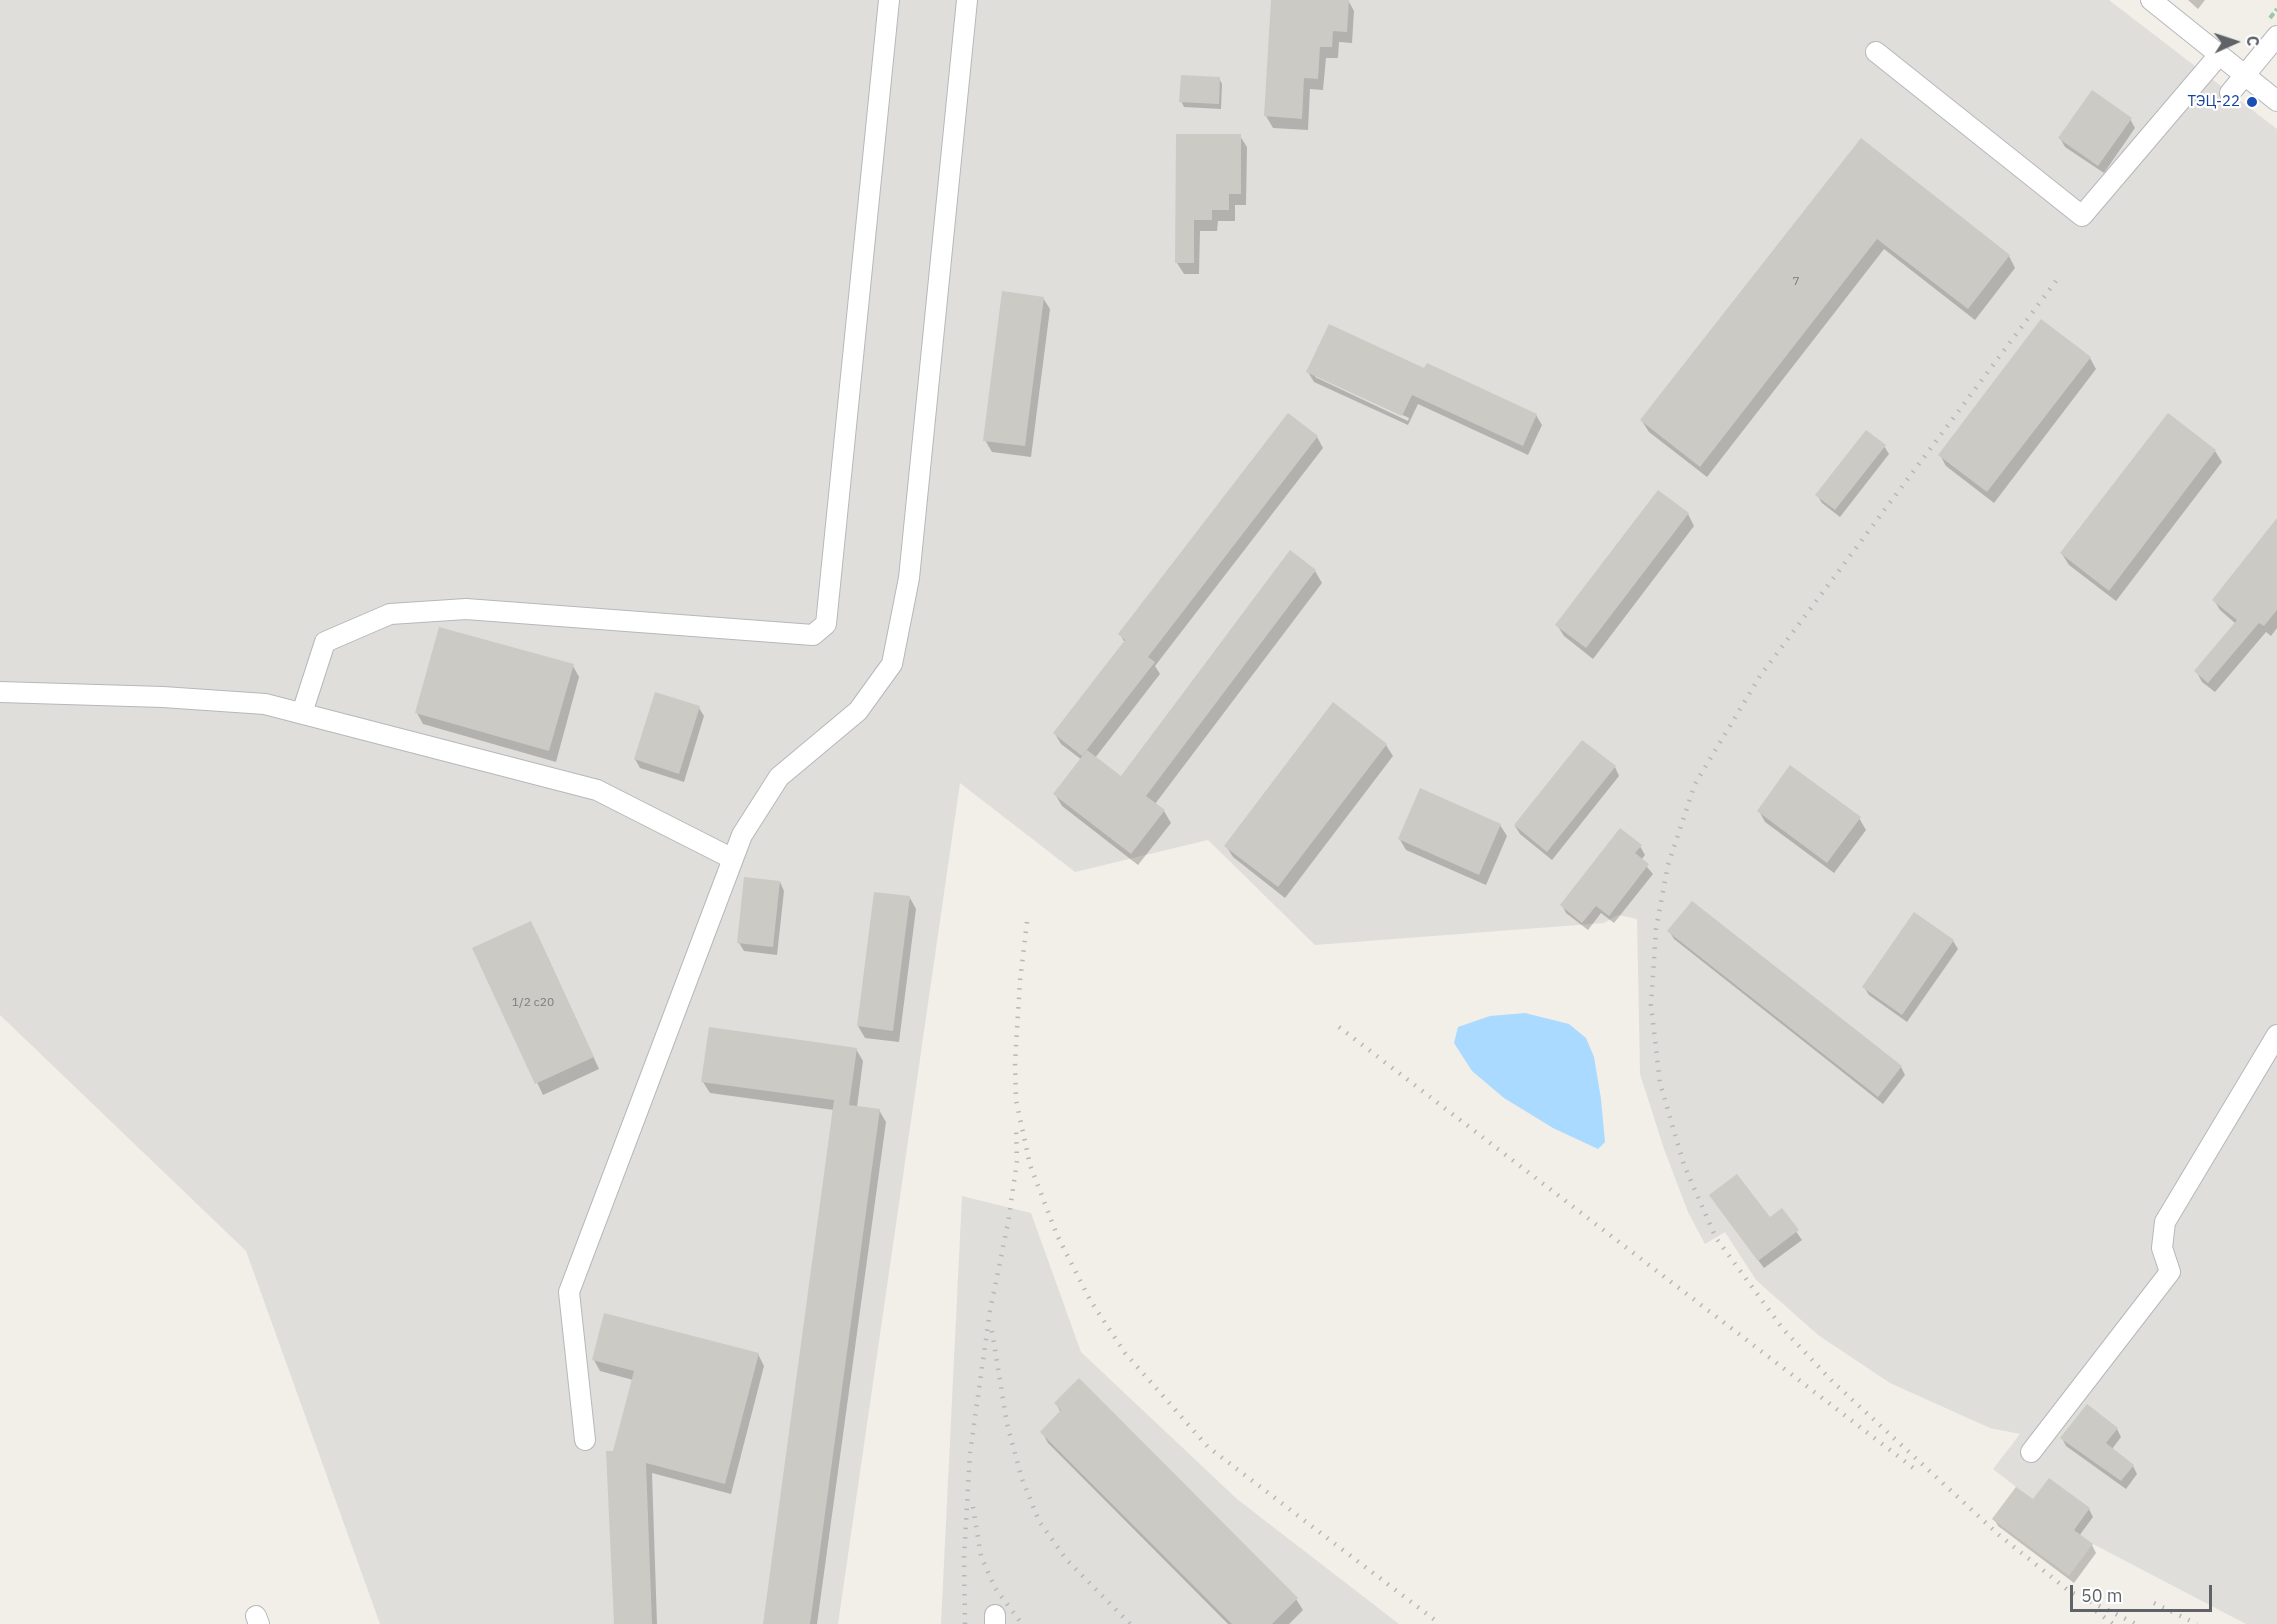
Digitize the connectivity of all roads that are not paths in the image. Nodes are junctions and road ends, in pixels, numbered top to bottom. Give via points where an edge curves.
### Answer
1 (889, 0) edge
2 (967, 0) edge
3 (2151, 0) edge
4 (2277, 36) edge
5 (1876, 52) dead end
6 (2219, 55) junction
7 (2245, 76) junction
8 (2229, 93) dead end
9 (2277, 101) edge
10 (0, 692) edge
11 (302, 713) junction
12 (733, 859) junction
13 (2277, 1035) edge
14 (585, 1440) dead end
15 (2031, 1452) dead end

1 - 11 street via 826,624 813,635 466,609 390,614 325,642
2 - 12 street via 909,578 892,664 858,711 779,777 742,835
3 - 6 street
4 - 7 street
5 - 6 street via 2082,216
6 - 7 street
7 - 8 street
7 - 9 street
10 - 11 street via 265,704
11 - 12 street via 597,790
12 - 14 street via 569,1292
13 - 15 street via 2165,1222 2162,1248 2170,1272

